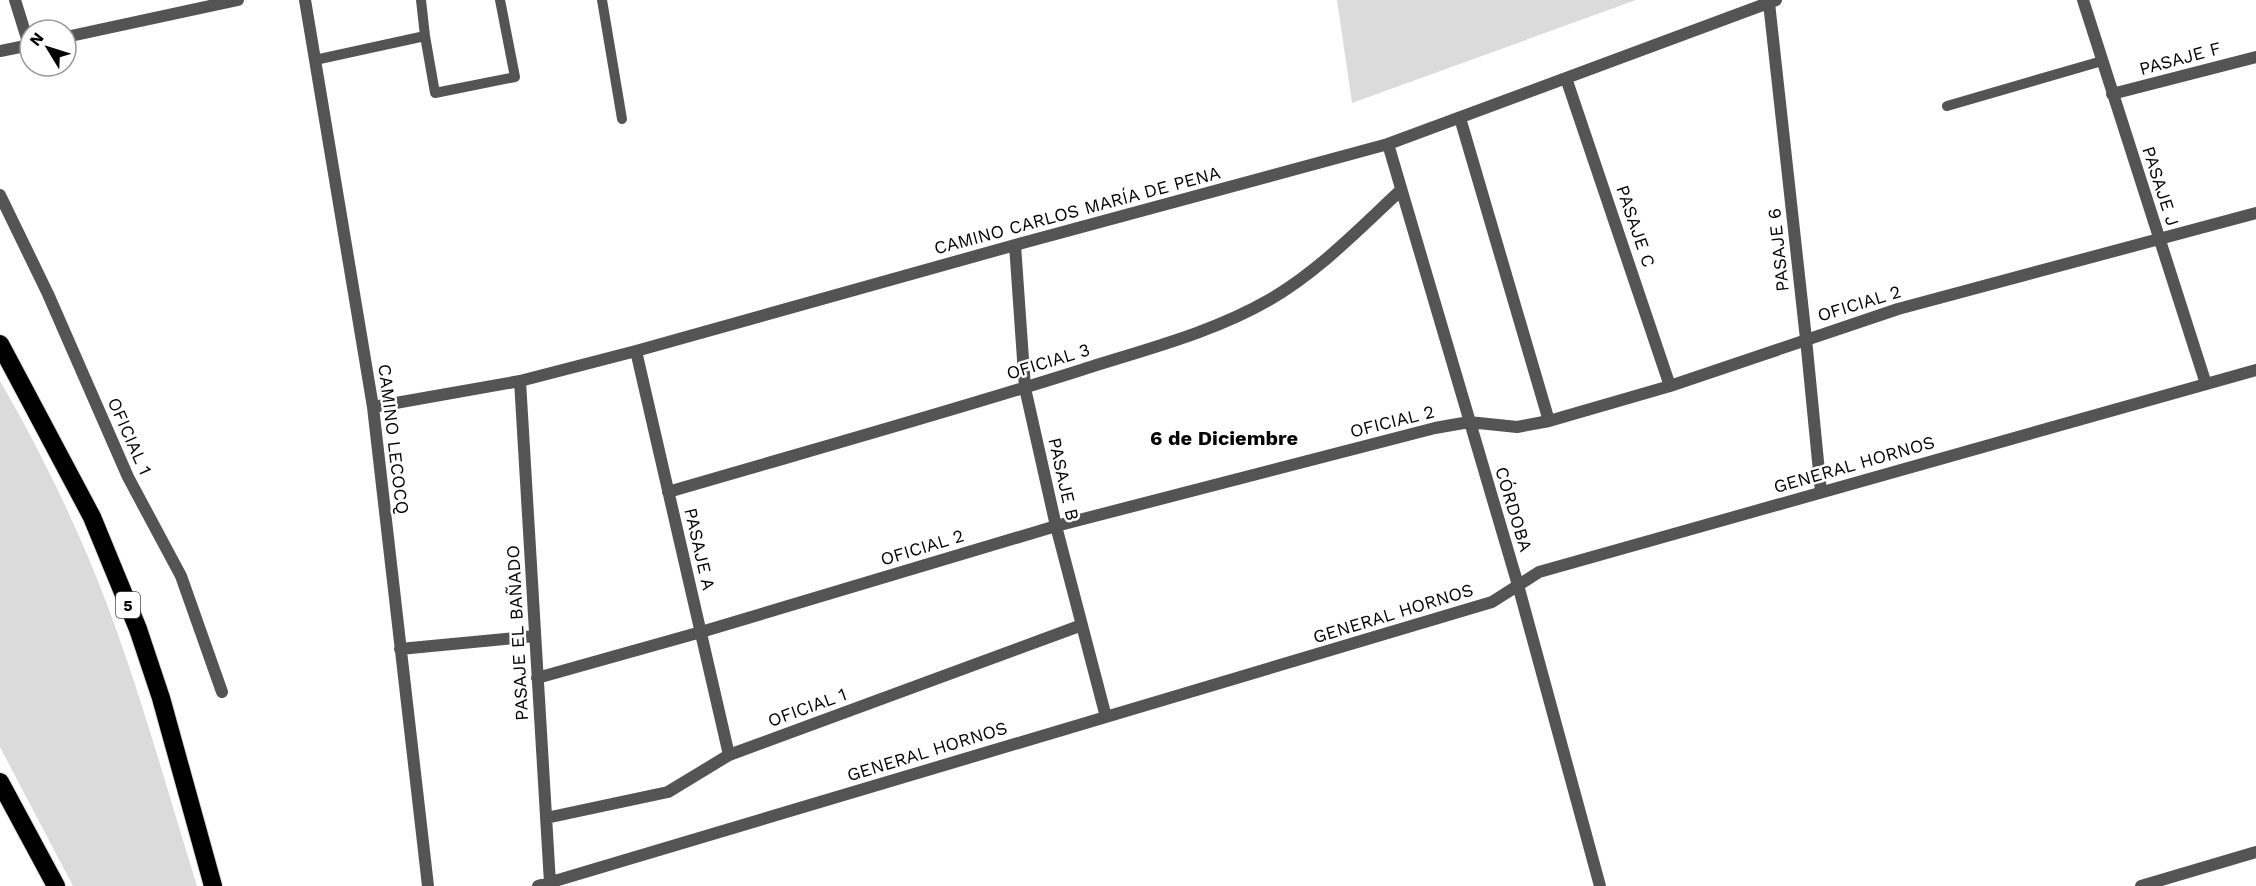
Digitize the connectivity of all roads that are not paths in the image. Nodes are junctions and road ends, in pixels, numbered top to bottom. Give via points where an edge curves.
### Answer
1 (15, 0) edge
2 (238, 0) edge
3 (305, 0) edge
4 (421, 0) edge
5 (500, 0) edge
6 (602, 0) edge
7 (2083, 0) edge
8 (1772, 2) edge
9 (21, 18) edge
10 (78, 34) edge
11 (425, 36) junction
12 (18, 47) edge
13 (0, 51) edge
14 (2256, 57) edge
15 (315, 60) junction
16 (2102, 61) junction
17 (1566, 78) junction
18 (2112, 94) junction
19 (1947, 106) dead end
20 (1460, 118) junction
21 (622, 119) dead end
22 (1388, 144) junction
23 (1401, 190) junction
24 (0, 195) edge
25 (2256, 213) edge
26 (2160, 240) junction
27 (1015, 245) junction
28 (1806, 339) junction
29 (0, 345) edge
30 (636, 351) junction
31 (2256, 370) edge
32 (520, 381) junction
33 (2206, 384) junction
34 (1671, 386) junction
35 (1025, 388) junction
36 (373, 407) junction
37 (1549, 421) junction
38 (1469, 422) junction
39 (668, 492) junction
40 (1821, 492) junction
41 (1056, 526) junction
42 (1518, 585) junction
43 (1082, 625) junction
44 (700, 632) junction
45 (535, 636) junction
46 (400, 649) junction
47 (537, 678) junction
48 (222, 692) dead end
49 (1106, 717) junction
50 (729, 755) junction
51 (0, 782) edge
52 (546, 818) junction
53 (2256, 852) edge
54 (50, 881) edge
55 (544, 884) edge
56 (213, 886) edge
57 (428, 886) edge
58 (1600, 886) edge
59 (2141, 886) edge

1 - 9 street
2 - 10 street
3 - 15 street, CAMINO LECOCQ
4 - 11 lane
5 - 11 lane via 515,77 435,93
6 - 21 lane
7 - 16 street, PASAJE J
8 - 17 street, CAMINO CARLOS MARÍA DE PENA
8 - 28 street, PASAJE 6
11 - 15 lane
12 - 13 street
14 - 18 street, PASAJE F
15 - 36 street, CAMINO LECOCQ
16 - 18 street, PASAJE J
16 - 19 lane
17 - 20 street, CAMINO CARLOS MARÍA DE PENA
17 - 34 street, PASAJE C
18 - 26 street, PASAJE J
20 - 22 street, CAMINO CARLOS MARÍA DE PENA
20 - 37 street
22 - 23 street, CÓRDOBA
22 - 27 street, CAMINO CARLOS MARÍA DE PENA
23 - 35 street, OFICIAL 3 via 1335,253 1277,295 1244,313 1222,324
23 - 38 street, CÓRDOBA
24 - 48 street, OFICIAL 1 via 128,477 181,576
25 - 26 street, OFICIAL 2
26 - 28 street, OFICIAL 2 via 1898,309
26 - 33 street, PASAJE J
27 - 30 street, CAMINO CARLOS MARÍA DE PENA
27 - 35 street, PASAJE B
28 - 34 street, OFICIAL 2
28 - 40 street, PASAJE 6
29 - 56 highway, 5 via 92,517 138,629
30 - 32 street, CAMINO CARLOS MARÍA DE PENA
30 - 39 street, PASAJE A
31 - 33 street, GENERAL HORNOS
32 - 36 street, CAMINO CARLOS MARÍA DE PENA
32 - 45 street, PASAJE EL BAÑADO
33 - 40 street, GENERAL HORNOS
34 - 37 street, OFICIAL 2
35 - 39 street, OFICIAL 3
35 - 41 street, PASAJE B
36 - 46 street, CAMINO LECOCQ
37 - 38 street, OFICIAL 2 via 1517,427
38 - 41 street, OFICIAL 2
38 - 42 street, CÓRDOBA
39 - 44 street, PASAJE A
40 - 42 street, GENERAL HORNOS via 1539,572
41 - 43 street, PASAJE B
41 - 44 street, OFICIAL 2
42 - 49 street, GENERAL HORNOS via 1492,602
42 - 58 street, CÓRDOBA
43 - 49 street, PASAJE B
43 - 50 street, OFICIAL 1
44 - 47 street, OFICIAL 2
44 - 50 street, PASAJE A
45 - 46 street
45 - 47 street, PASAJE EL BAÑADO
46 - 57 street, CAMINO LECOCQ
47 - 52 street, PASAJE EL BAÑADO
49 - 55 street, GENERAL HORNOS
50 - 52 street, OFICIAL 1 via 668,792
51 - 54 highway
52 - 55 street, PASAJE EL BAÑADO
53 - 59 street

